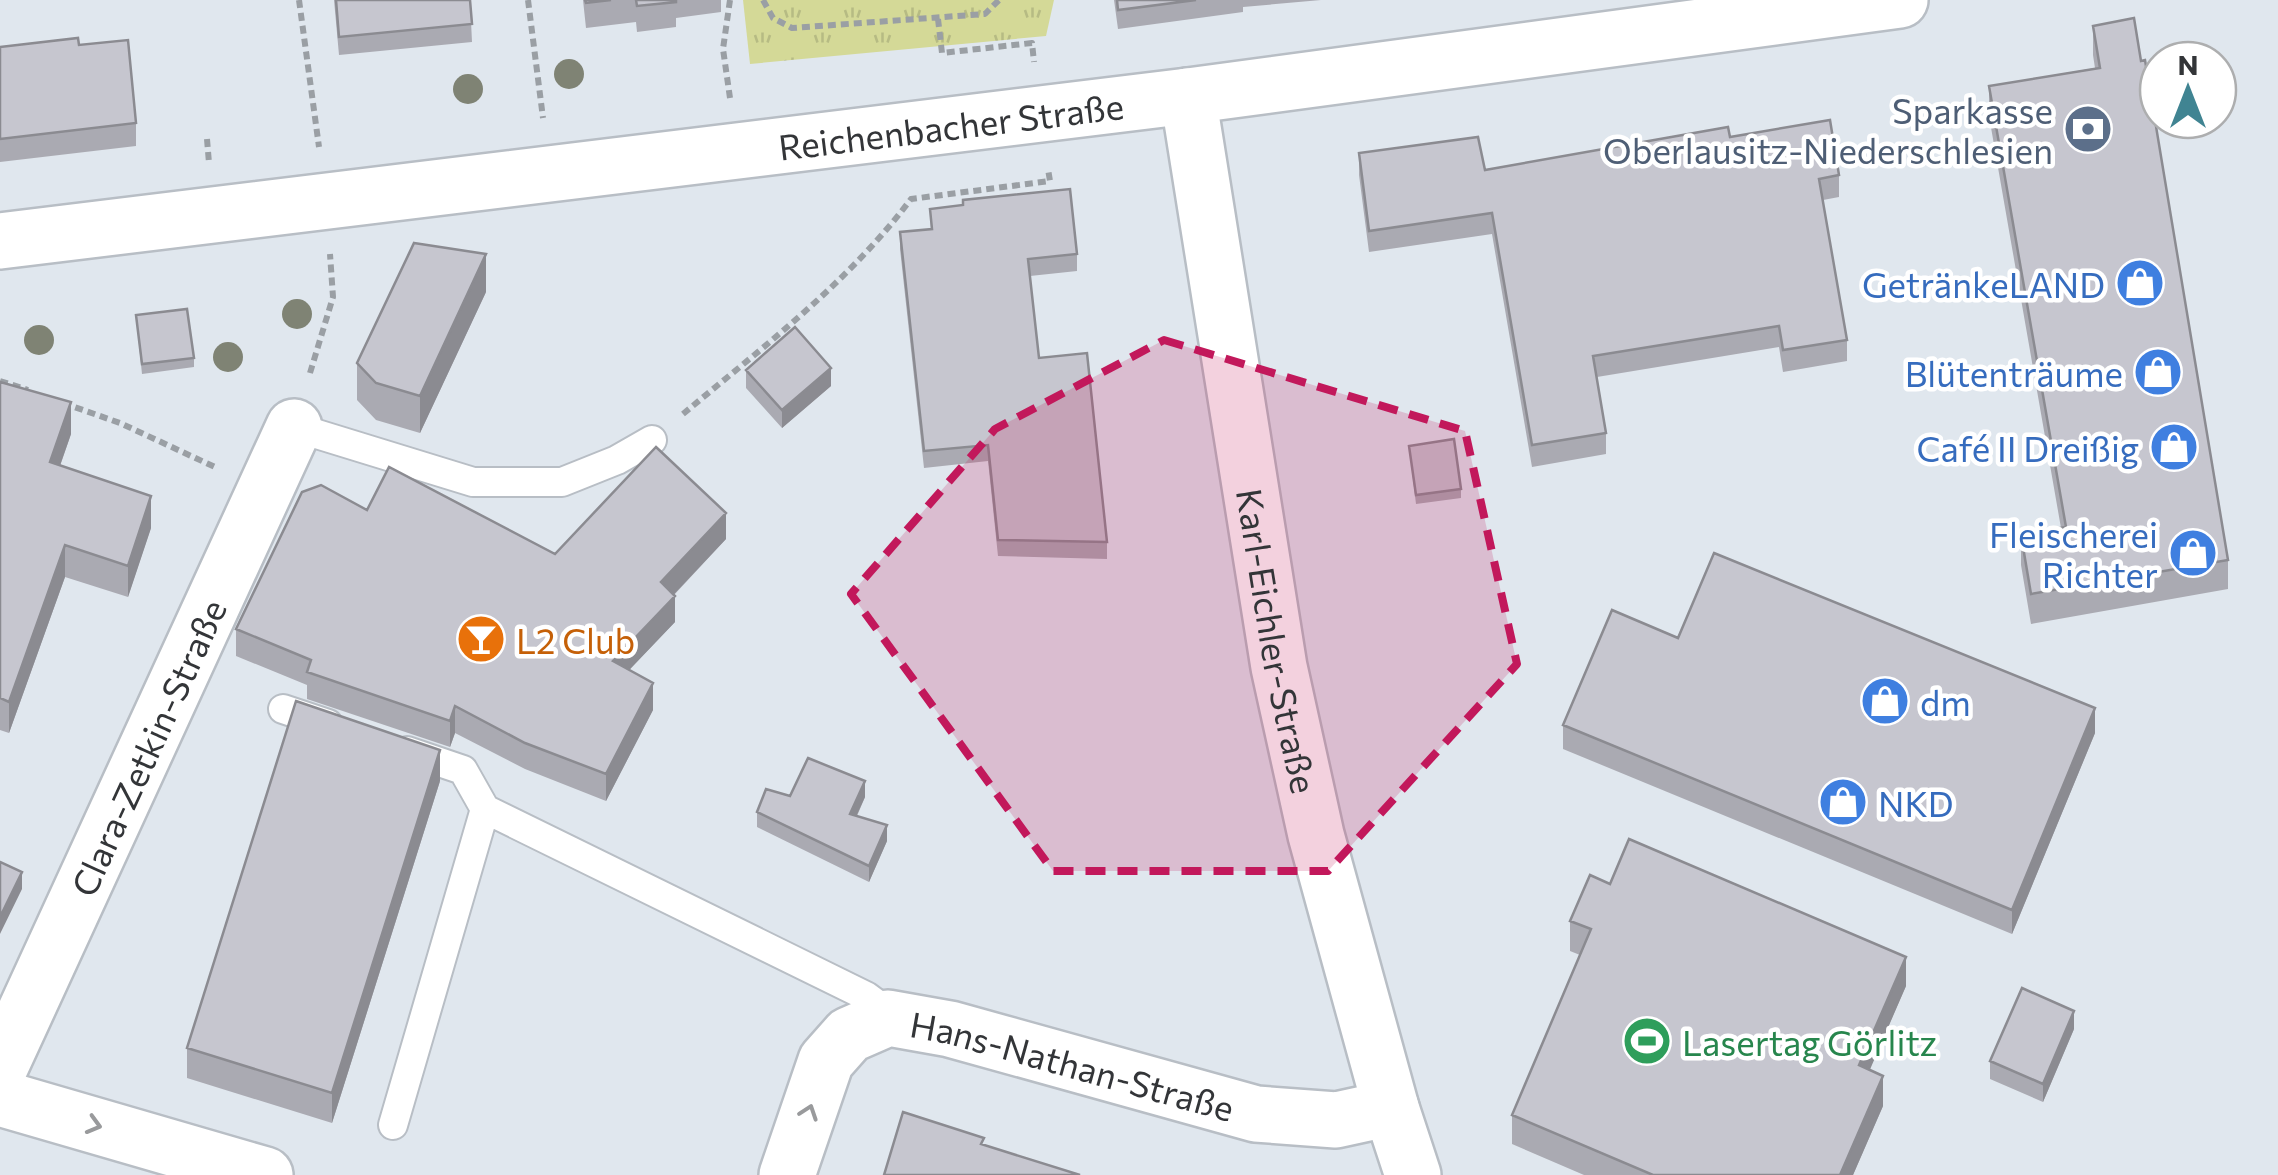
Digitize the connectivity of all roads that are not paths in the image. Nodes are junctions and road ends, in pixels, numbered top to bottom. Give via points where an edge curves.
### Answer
1 (1900, 0) edge
2 (1188, 96) junction
3 (0, 241) edge
4 (294, 427) joint
5 (652, 440) road end
6 (282, 709) dead end
7 (485, 809) junction
8 (888, 1018) junction
9 (0, 1066) edge
10 (0, 1098) edge
11 (1391, 1108) junction
12 (393, 1125) dead end
13 (266, 1175) edge
14 (787, 1175) edge
15 (1413, 1175) edge

1 - 2 street, Reichenbacher Straße
2 - 3 street, Reichenbacher Straße
2 - 11 street, Karl-Eichler-Straße via 1279,667 1316,835
4 - 5 lane via 473,482 562,482
4 - 9 street, Clara-Zetkin-Straße
6 - 7 lane via 464,770
7 - 8 lane via 866,996
7 - 12 lane
8 - 11 street, Hans-Nathan-Straße via 950,1029 1256,1114 1336,1120
14 -> 8 street, Hans-Nathan-Straße via 833,1050
10 -> 13 street
11 - 15 street, Karl-Eichler-Straße

